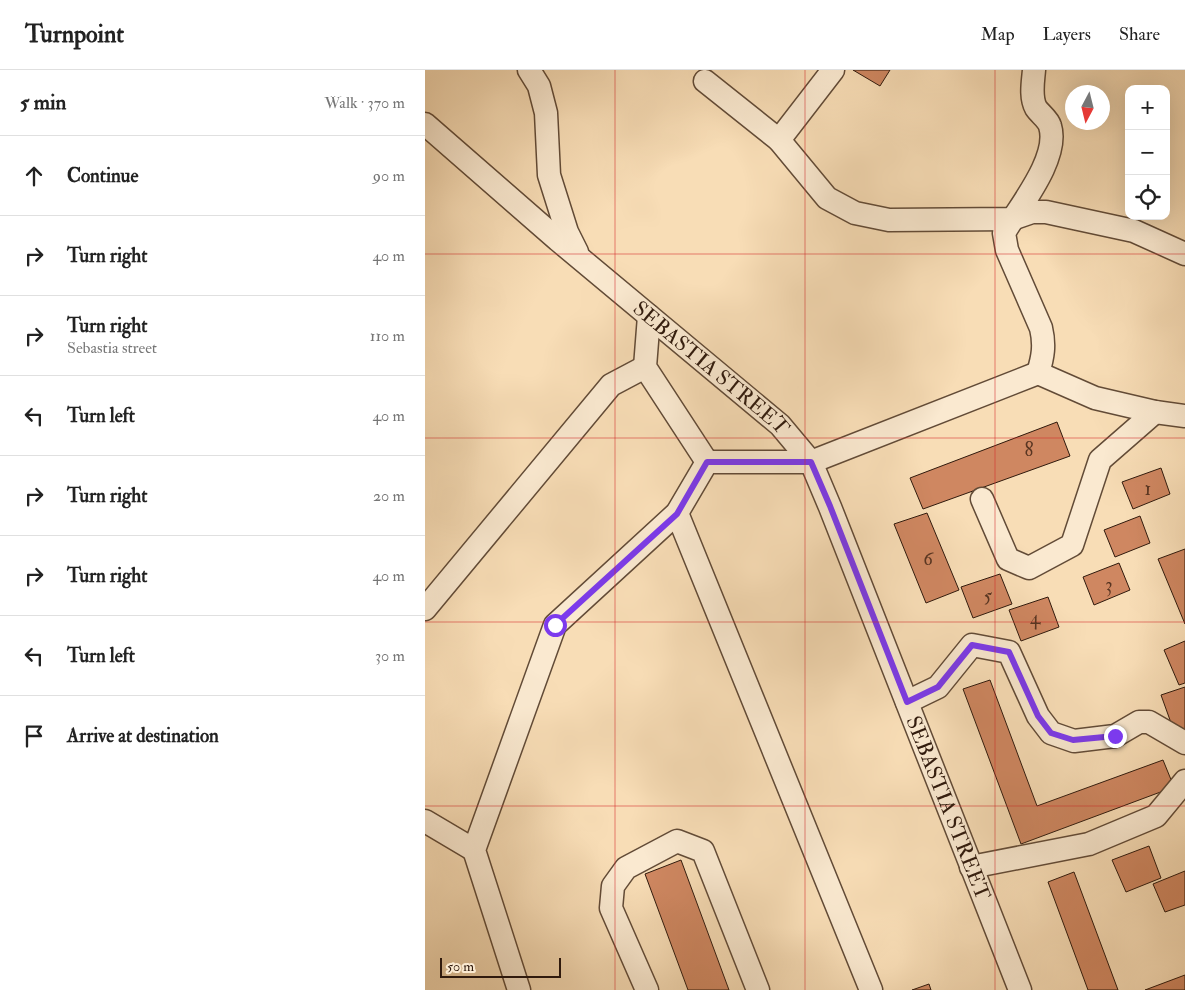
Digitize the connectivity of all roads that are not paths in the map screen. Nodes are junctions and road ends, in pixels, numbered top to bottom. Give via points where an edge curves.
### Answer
1 (529, 70) edge
2 (833, 70) edge
3 (1034, 70) edge
4 (705, 81) dead end
5 (425, 124) edge
6 (779, 140) junction
7 (1012, 219) junction
8 (1185, 254) edge
9 (579, 258) junction
10 (649, 316) junction
11 (645, 367) junction
12 (1038, 373) junction
13 (1155, 412) junction
14 (1185, 416) edge
15 (707, 462) junction
16 (811, 462) junction
17 (982, 499) dead end
18 (677, 514) junction
19 (425, 609) edge
20 (907, 702) junction
21 (1185, 743) edge
22 (1185, 782) edge
23 (425, 821) edge
24 (474, 850) junction
25 (971, 867) junction
26 (519, 990) edge
27 (647, 990) edge
28 (758, 990) edge
29 (871, 990) edge
30 (1020, 990) edge

1 - 9 street via 539,86 547,113 549,175
2 - 6 street
3 - 7 street via 1035,107 1050,124 1053,139 1027,200
4 - 6 street
5 - 9 street, SEBASTIA STREET
6 - 7 street via 827,198 855,213 889,220
7 - 8 street via 1032,212 1046,212 1134,230
7 - 12 street via 1004,233 1007,250 1044,340
9 - 10 street, SEBASTIA STREET
10 - 11 street
10 - 16 street, SEBASTIA STREET via 781,425
11 - 15 street
11 - 19 street via 611,385
12 - 13 street via 1095,398
12 - 16 street
13 - 14 street
13 - 17 street via 1100,460 1072,545 1029,568 1008,559
15 - 16 street
15 - 18 street
16 - 20 street, SEBASTIA STREET
18 - 24 street via 555,625
18 - 29 street
20 - 21 street via 938,687 972,645 1009,652 1038,716 1051,733 1073,740 1107,737 1139,722 1149,722
20 - 25 street, SEBASTIA STREET
22 - 25 street via 1156,816 1089,844
23 - 24 street
24 - 26 street
25 - 30 street, SEBASTIA STREET
27 - 28 street via 611,908 613,886 626,868 677,841 703,851

